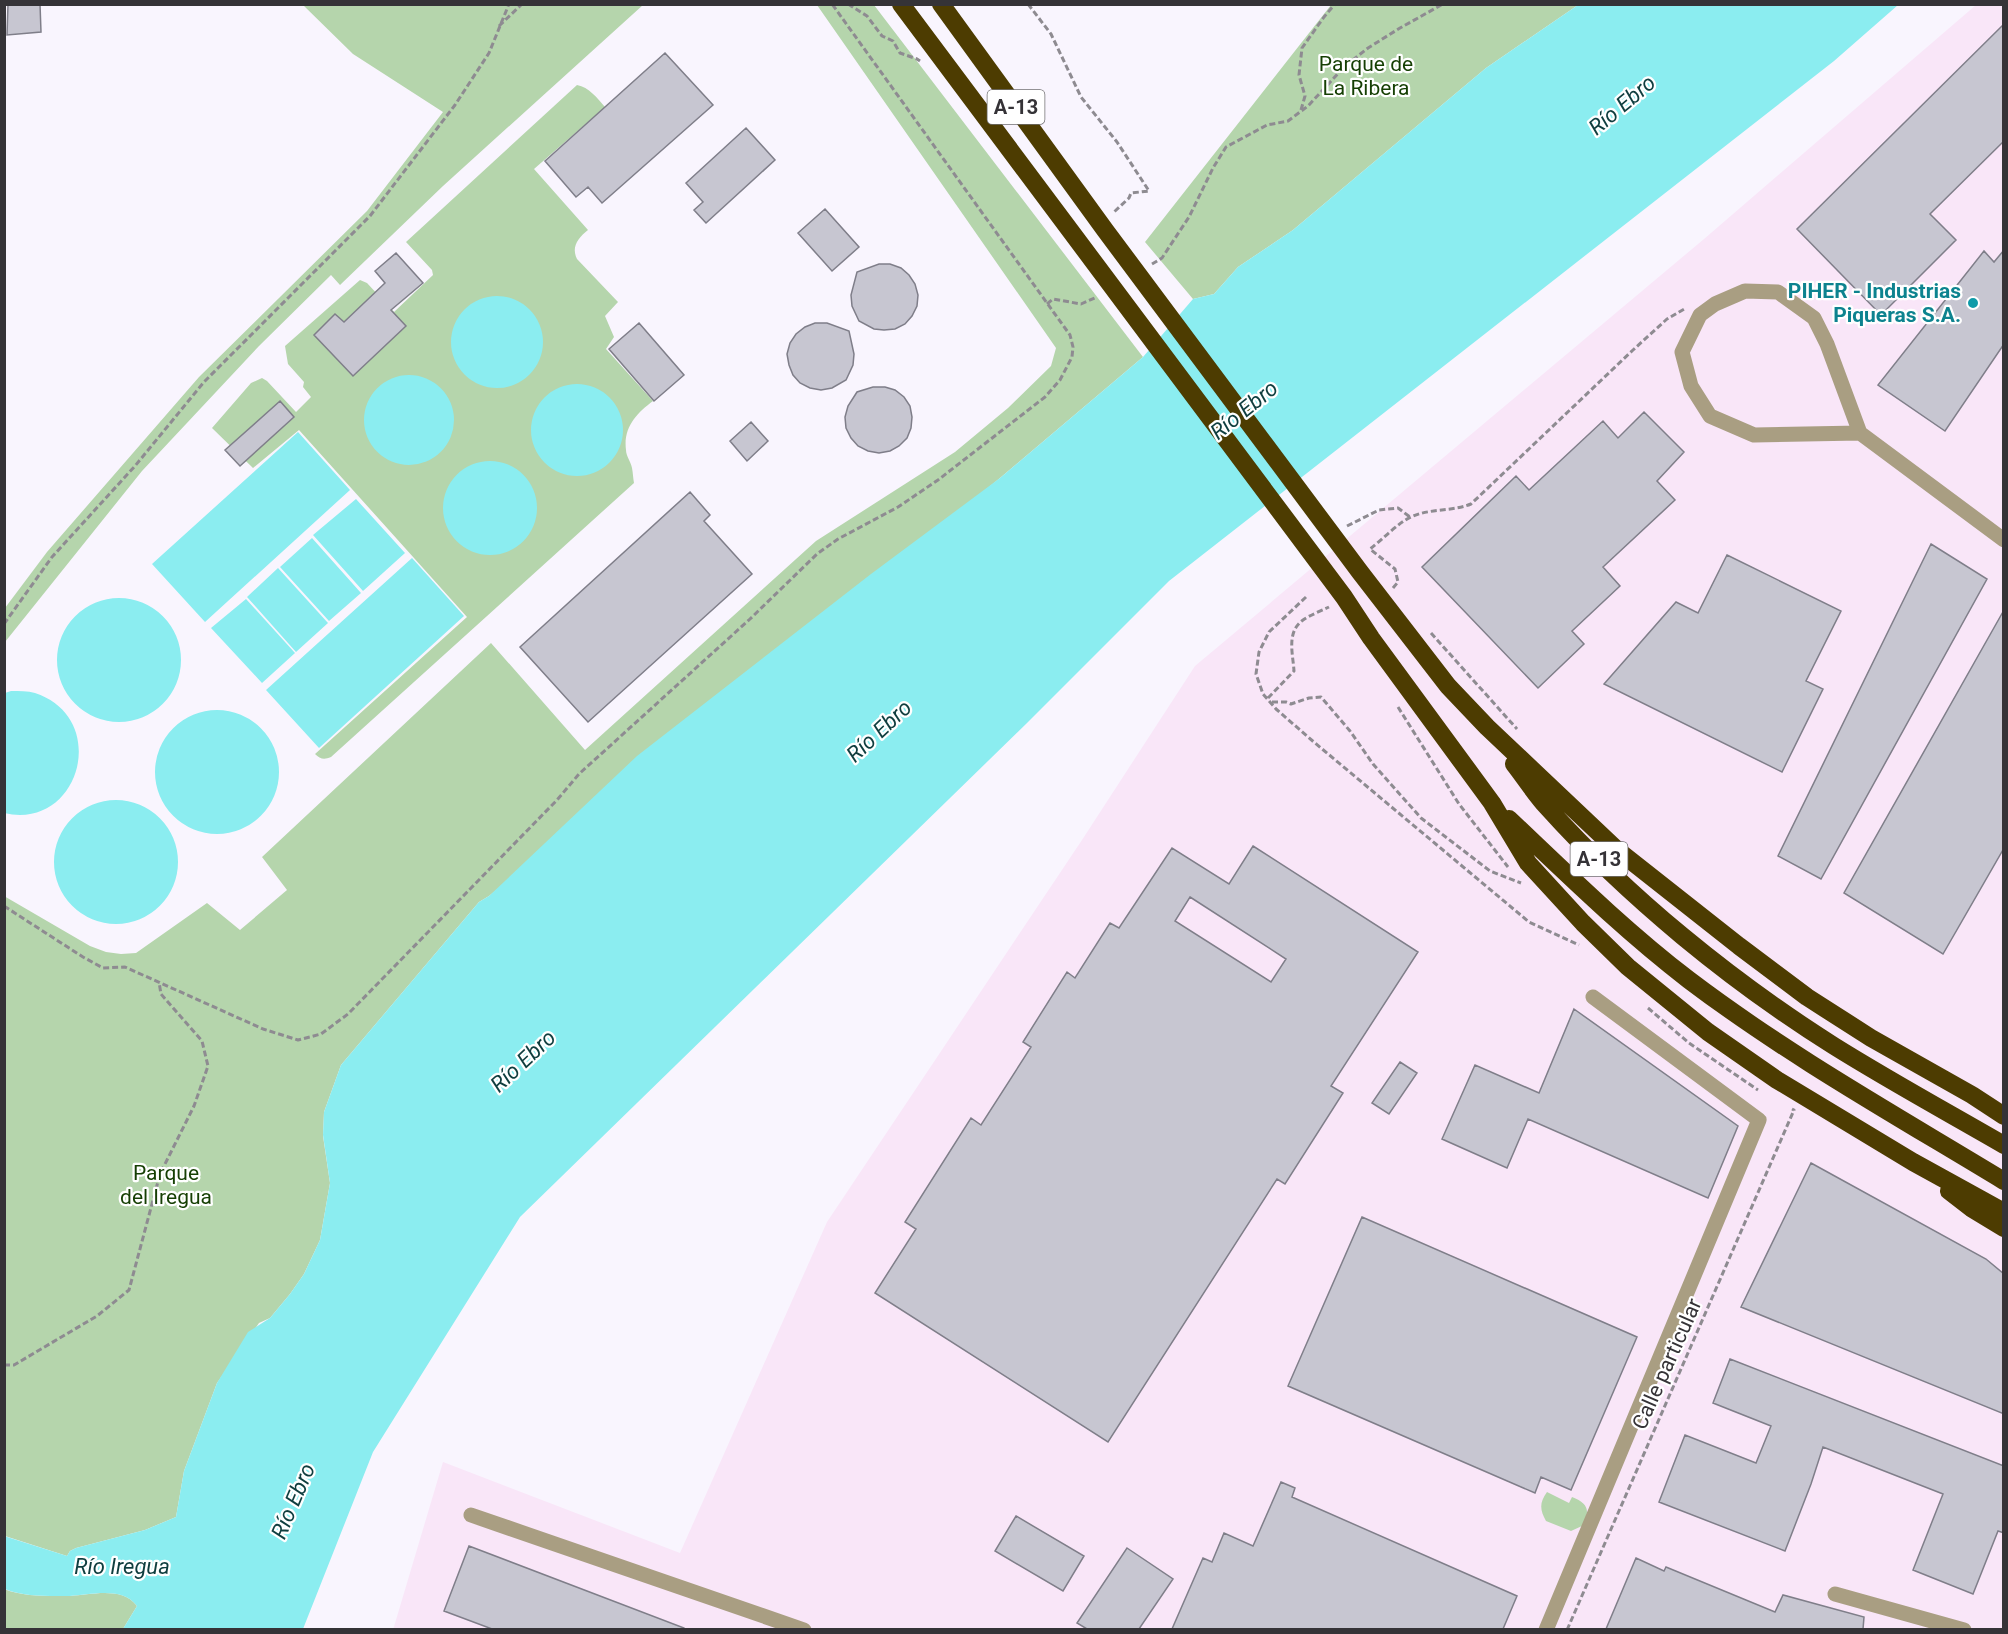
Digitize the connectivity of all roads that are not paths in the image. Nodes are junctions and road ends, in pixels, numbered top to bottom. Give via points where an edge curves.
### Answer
1 (901, 4) edge
2 (941, 4) edge
3 (1860, 433) junction
4 (2004, 540) edge
5 (1487, 727) junction
6 (1492, 803) junction
7 (1593, 997) dead end
8 (1972, 1095) junction
9 (2004, 1109) edge
10 (2004, 1116) edge
11 (2004, 1145) edge
12 (1913, 1162) junction
13 (2004, 1181) edge
14 (2004, 1212) edge
15 (2004, 1228) edge
16 (471, 1515) dead end
17 (1835, 1594) dead end
18 (804, 1629) edge
19 (1546, 1629) edge
20 (1964, 1629) edge

1 - 6 highway, A-13
2 - 5 highway, A-13 via 1332,534 1448,686
3 - 3 street via 1814,318 1778,291 1745,291 1700,315 1682,352 1691,386 1710,416 1754,435
3 - 4 street
5 - 8 highway via 1616,849 1739,946 1871,1038
5 - 11 highway, A-13 via 1546,806 1650,908 1789,1016
6 - 12 highway via 1527,863 1583,923 1666,1000 1777,1080
6 - 13 highway, A-13 via 1635,935 1713,997 1798,1056
7 - 19 street via 1760,1120
8 - 9 highway
8 - 10 highway
12 - 14 highway
12 - 15 highway via 1971,1208
16 - 18 street
17 - 20 street

